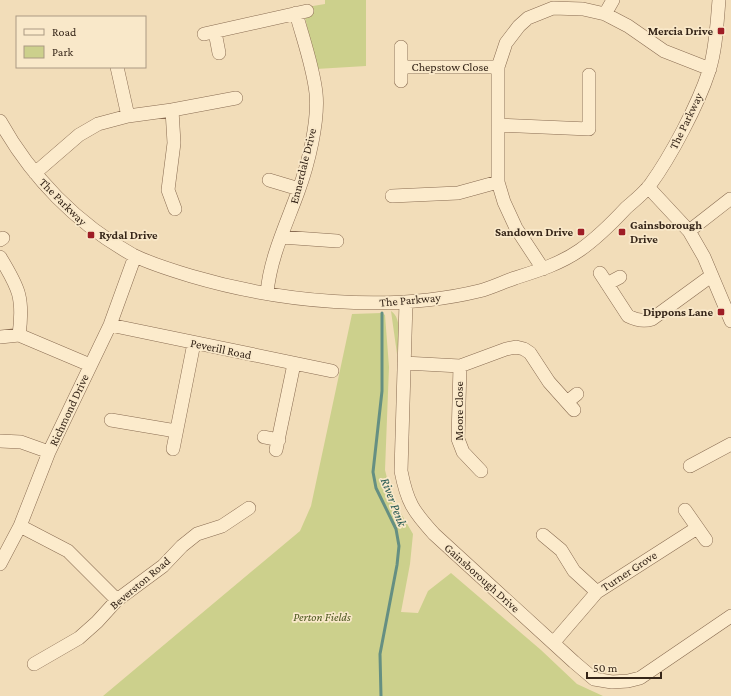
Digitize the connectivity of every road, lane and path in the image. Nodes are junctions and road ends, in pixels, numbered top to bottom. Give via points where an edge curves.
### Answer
1 (613, 0) edge
2 (719, 0) edge
3 (605, 14) junction
4 (401, 47) dead end
5 (218, 53) dead end
6 (402, 67) junction
7 (498, 67) junction
8 (117, 68) edge
9 (710, 69) junction
10 (589, 75) dead end
11 (402, 81) dead end
12 (236, 98) dead end
13 (172, 110) junction
14 (128, 116) junction
15 (0, 121) edge
16 (498, 125) junction
17 (35, 173) junction
18 (269, 180) dead end
19 (498, 182) junction
20 (648, 187) junction
21 (299, 189) junction
22 (392, 196) dead end
23 (730, 199) dead end
24 (175, 209) dead end
25 (689, 231) junction
26 (282, 237) junction
27 (337, 241) dead end
28 (135, 256) junction
29 (0, 257) edge
30 (543, 269) junction
31 (600, 273) dead end
32 (711, 276) junction
33 (620, 277) dead end
34 (607, 284) junction
35 (267, 293) junction
36 (406, 302) junction
37 (731, 321) edge
38 (110, 325) junction
39 (19, 335) junction
40 (0, 337) edge
41 (194, 343) junction
42 (404, 363) junction
43 (294, 364) junction
44 (90, 365) junction
45 (460, 366) junction
46 (332, 371) dead end
47 (572, 402) dead end
48 (111, 420) dead end
49 (176, 431) junction
50 (264, 437) dead end
51 (0, 441) edge
52 (731, 444) edge
53 (173, 449) dead end
54 (49, 452) junction
55 (690, 466) dead end
56 (481, 471) dead end
57 (249, 508) dead end
58 (685, 510) dead end
59 (20, 526) junction
60 (697, 528) junction
61 (543, 535) dead end
62 (706, 540) dead end
63 (0, 564) edge
64 (597, 592) junction
65 (117, 600) junction
66 (731, 616) edge
67 (554, 642) junction
68 (34, 664) dead end

1 - 3 street
2 - 9 street, The Parkway
3 - 7 street via 571,8 553,8 540,12 519,26 506,43
3 - 9 street via 664,50
4 - 6 street, Chepstow Close
5 - 21 street, Ennerdale Drive via 210,33 301,12 316,93 312,140
6 - 7 street, Chepstow Close
6 - 11 street, Chepstow Close
7 - 16 street
8 - 14 street
9 - 20 street, The Parkway via 665,163
10 - 16 street via 589,129
12 - 13 street
13 - 14 street
13 - 24 street via 174,143 168,190
14 - 17 street via 85,130
15 - 17 street, The Parkway via 18,152
16 - 19 street
17 - 28 street, The Parkway via 70,211 88,226
18 - 21 street
19 - 22 street via 474,190 449,194
19 - 30 street via 516,228
20 - 25 street
20 - 30 street, The Parkway via 580,250
21 - 26 street, Ennerdale Drive
23 - 25 street
25 - 32 street via 704,257
26 - 27 street
26 - 35 street, Ennerdale Drive via 276,250
28 - 35 street, The Parkway via 206,280
28 - 38 street, Richmond Drive
29 - 39 street via 20,294 22,312
30 - 36 street, The Parkway via 480,291
31 - 34 street
32 - 34 street via 652,319 645,321 628,316
32 - 37 street
33 - 34 street
35 - 36 street, The Parkway via 347,302
36 - 42 street, Gainsborough Drive
38 - 41 street, Peverill Road
38 - 44 street, Richmond Drive
39 - 40 street
39 - 44 street
41 - 43 street, Peverill Road
41 - 49 street
42 - 45 street
42 - 67 street, Gainsborough Drive via 401,471 405,493 417,514 434,534
43 - 46 street, Peverill Road
43 - 50 street via 278,445
44 - 54 street, Richmond Drive
45 - 47 street via 506,349 524,349 530,353 549,382
45 - 56 street, Moore Close via 458,439 463,452
48 - 49 street
49 - 53 street
51 - 54 street via 21,442
52 - 55 street
54 - 59 street, Richmond Drive
57 - 65 street, Beverston Road via 222,526 197,534 163,566
58 - 60 street
59 - 63 street, Richmond Drive
59 - 65 street via 68,551
60 - 62 street
60 - 64 street, Turner Grove
61 - 64 street via 561,550 574,571
64 - 67 street, Turner Grove
65 - 68 street, Beverston Road via 79,638
66 - 67 street, Gainsborough Drive via 640,678 619,683 594,678

